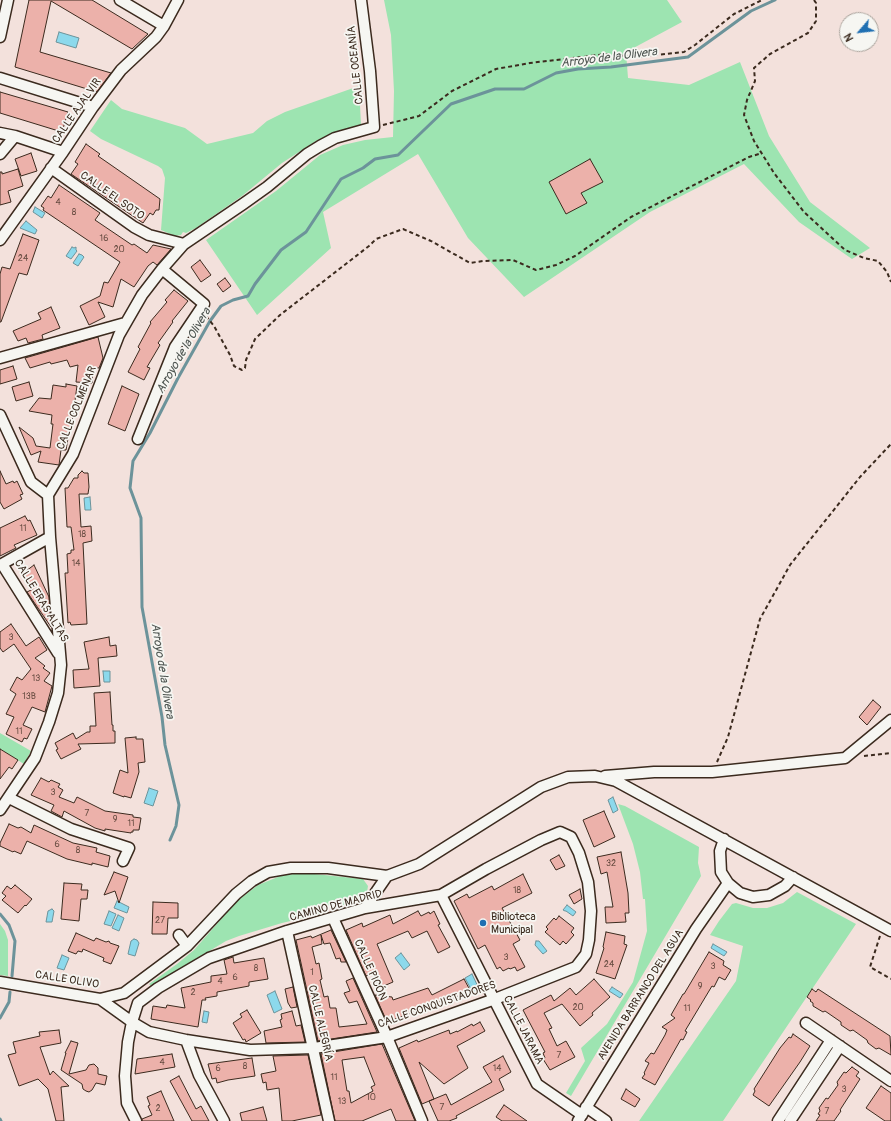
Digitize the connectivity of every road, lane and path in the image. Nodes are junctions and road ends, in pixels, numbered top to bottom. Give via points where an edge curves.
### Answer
1 (8, 0) edge
2 (120, 0) edge
3 (178, 0) edge
4 (360, 0) edge
5 (762, 0) edge
6 (814, 0) edge
7 (164, 26) junction
8 (0, 37) edge
9 (0, 78) edge
10 (93, 107) junction
11 (374, 127) junction
12 (0, 133) edge
13 (15, 136) junction
14 (63, 152) junction
15 (762, 153) junction
16 (0, 154) edge
17 (52, 168) junction
18 (0, 240) edge
19 (184, 244) junction
20 (162, 269) junction
21 (891, 282) edge
22 (200, 309) junction
23 (125, 323) junction
24 (0, 358) edge
25 (0, 415) edge
26 (138, 439) dead end
27 (891, 444) edge
28 (48, 495) junction
29 (50, 538) junction
30 (60, 655) junction
31 (891, 720) edge
32 (891, 753) edge
33 (863, 756) dead end
34 (712, 772) junction
35 (596, 776) junction
36 (8, 798) junction
37 (0, 810) edge
38 (560, 832) joint
39 (724, 839) junction
40 (123, 861) dead end
41 (387, 876) junction
42 (793, 877) junction
43 (728, 883) junction
44 (441, 895) junction
45 (365, 908) junction
46 (333, 918) junction
47 (887, 929) edge
48 (287, 931) junction
49 (179, 935) dead end
50 (187, 946) junction
51 (891, 979) edge
52 (0, 982) edge
53 (124, 993) junction
54 (495, 999) junction
55 (103, 1000) junction
56 (138, 1003) junction
57 (132, 1022) junction
58 (806, 1023) dead end
59 (387, 1037) junction
60 (186, 1040) junction
61 (836, 1043) junction
62 (314, 1048) junction
63 (891, 1081) edge
64 (582, 1114) edge
65 (136, 1121) edge
66 (224, 1121) edge
67 (329, 1121) edge
68 (422, 1121) edge
69 (606, 1121) edge
70 (778, 1121) edge
71 (790, 1121) edge

1 - 8 street
2 - 7 street
3 - 7 street, CALLE AJALVIR
4 - 11 street, CALLE OCEANÍA via 370,71
5 - 11 path via 734,14 684,52 636,57 607,54 496,69 452,91 419,116
6 - 15 path via 816,21 808,33 770,54 754,68 755,81 744,115 754,141
7 - 10 street, CALLE AJALVIR via 121,70
9 - 10 street
10 - 14 street, CALLE AJALVIR
11 - 19 street, CALLE COLMENAR via 335,138 307,154 261,192
12 - 13 street
13 - 14 street
13 - 16 street
14 - 17 street, CALLE AJALVIR
15 - 21 path via 804,212 845,250 878,261
15 - 22 path via 749,157 631,216 575,256 556,265 536,270 513,260 470,263 403,229 376,239 280,315 255,339 242,370 234,366 214,326
17 - 18 street, CALLE AJALVIR
17 - 19 street, CALLE EL SOTO via 134,227 149,235
19 - 20 street, CALLE COLMENAR
20 - 22 street via 204,304
20 - 23 street, CALLE COLMENAR
22 - 26 street via 175,348
23 - 24 street
23 - 28 street, CALLE COLMENAR via 73,454
25 - 28 street via 31,482
27 - 34 path via 860,477 790,565 760,619 728,737
28 - 29 street
29 - 30 street
29 - 30 street, CALLE ERAS ALTAS via 2,564
30 - 36 street via 58,693 49,722 34,758
31 - 34 street via 844,758
32 - 33 path
34 - 35 street
35 - 39 street via 616,781
35 - 41 street via 568,777 541,786 419,864
36 - 37 street
36 - 40 street via 71,829 129,848
38 - 44 street, CAMINO DE MADRID
38 - 54 street, CALLE CONQUISTADORES via 571,837 588,882 591,911 586,954 576,967
39 - 42 street
39 - 43 street via 720,851 721,872
41 - 45 street
41 - 50 street, CALLE OLIVO via 328,868 291,868 268,872 236,894
42 - 43 street via 785,886 769,895 753,897 740,893
42 - 47 street
43 - 64 street, AVENIDA BARRANCO DEL AGUA
44 - 45 street, CAMINO DE MADRID
44 - 54 street, CALLE JARAMA
45 - 46 street, CAMINO DE MADRID
46 - 48 street, CAMINO DE MADRID
46 - 59 street, CALLE PICÓN
47 - 51 path via 870,968
48 - 56 street, CAMINO DE MADRID via 209,958
48 - 62 street, CALLE ALEGRÍA
49 - 50 street
50 - 53 street, CALLE OLIVO
52 - 55 street, CALLE OLIVO
53 - 55 street, CALLE OLIVO
53 - 56 street
54 - 59 street, CALLE CONQUISTADORES
54 - 64 street, CALLE JARAMA via 537,1084
55 - 57 street, CALLE CONQUISTADORES
56 - 57 street
57 - 60 street, CALLE CONQUISTADORES via 149,1032
57 - 65 street via 125,1076 128,1102
58 - 61 street
59 - 62 street, CALLE CONQUISTADORES
59 - 68 street, CALLE PICÓN
60 - 62 street, CALLE CONQUISTADORES via 250,1050
60 - 66 street via 199,1075
61 - 63 street
61 - 70 street
61 - 71 street
62 - 67 street, CALLE ALEGRÍA
64 - 69 street, CALLE JARAMA

